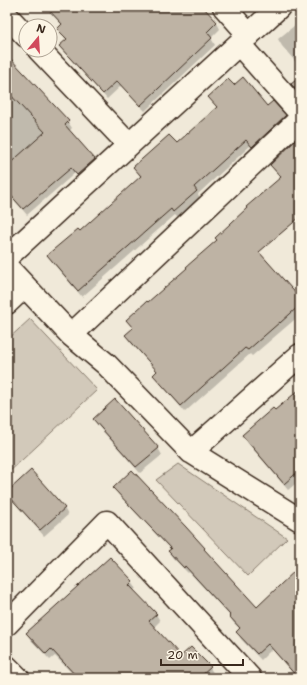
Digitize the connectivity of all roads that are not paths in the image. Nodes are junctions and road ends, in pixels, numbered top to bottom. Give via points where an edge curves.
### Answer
1 (224, 7) edge
2 (280, 7) edge
3 (7, 16) edge
4 (18, 28) edge
5 (244, 40) junction
6 (47, 58) edge
7 (300, 113) edge
8 (300, 119) edge
9 (129, 145) junction
10 (7, 257) edge
11 (7, 267) edge
12 (26, 286) junction
13 (7, 303) edge
14 (71, 336) junction
15 (300, 354) edge
16 (191, 452) junction
17 (300, 520) edge
18 (7, 624) edge
19 (7, 667) edge
20 (18, 678) edge
21 (250, 678) edge

1 - 5 street
2 - 5 street
3 - 4 street
5 - 7 street
5 - 9 street
6 - 9 street
8 - 14 street
9 - 10 street
11 - 12 street
12 - 13 street
12 - 14 street
14 - 16 street via 106,364
15 - 16 street
16 - 17 street
18 - 21 street via 107,522
19 - 20 street

